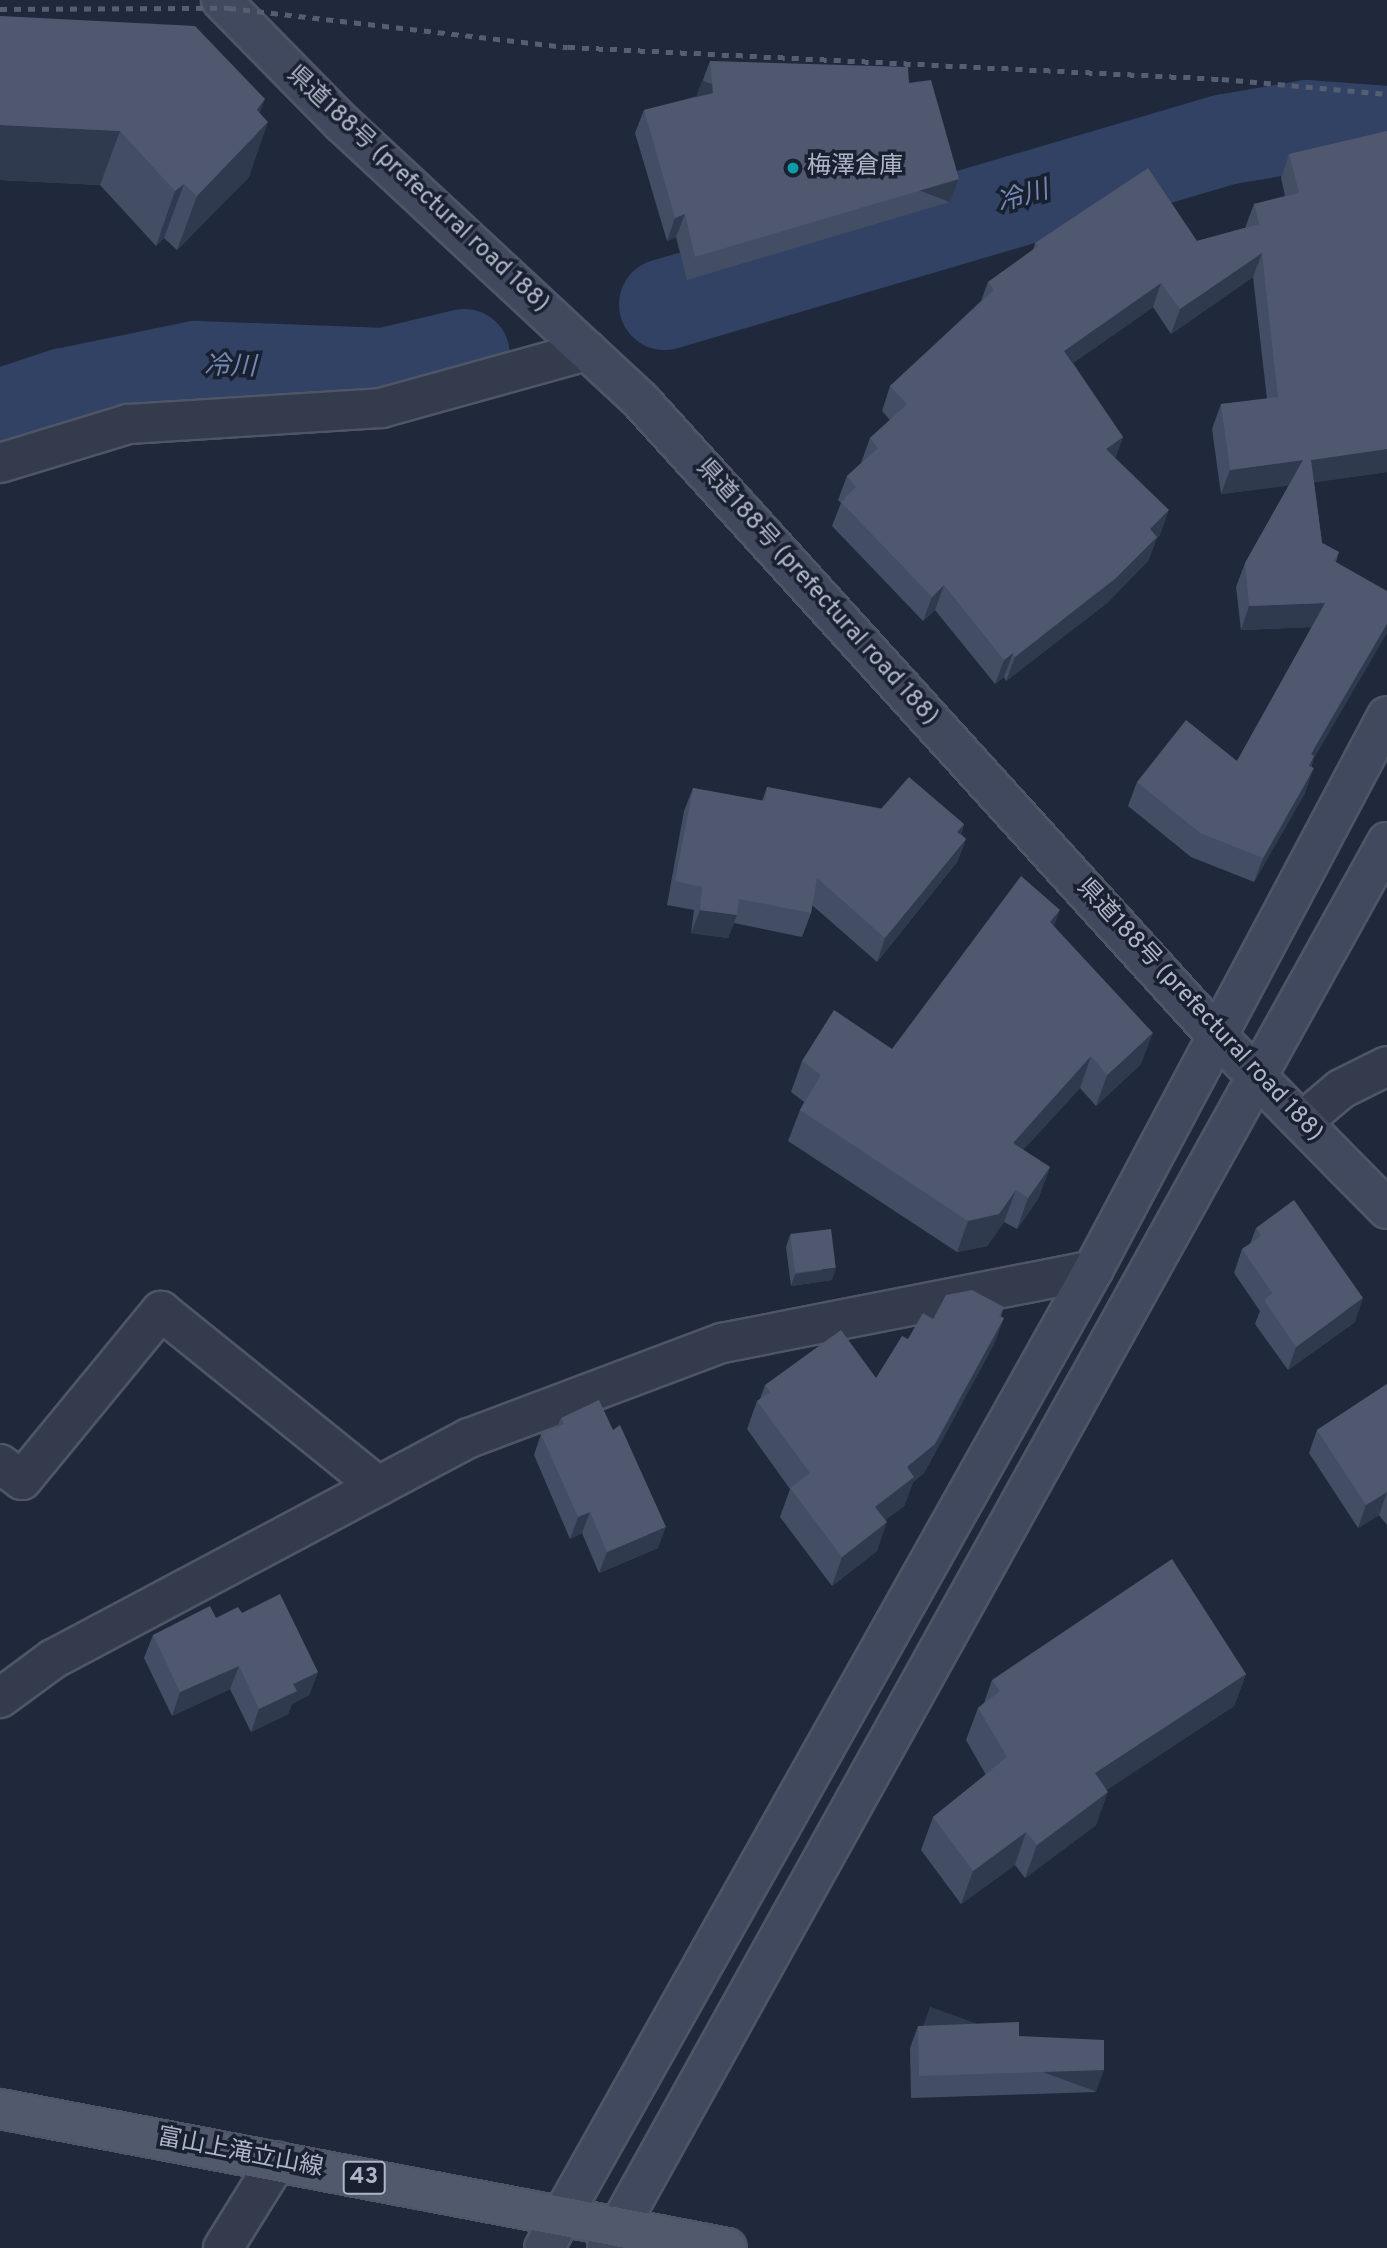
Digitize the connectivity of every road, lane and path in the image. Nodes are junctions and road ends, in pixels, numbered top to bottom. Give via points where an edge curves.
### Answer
1 (221, 0) edge
2 (587, 351) junction
3 (0, 463) edge
4 (1387, 716) edge
5 (1387, 842) edge
6 (1216, 1035) junction
7 (1387, 1066) edge
8 (1256, 1077) junction
9 (1301, 1122) junction
10 (1387, 1209) edge
11 (1093, 1270) junction
12 (0, 1464) edge
13 (377, 1486) junction
14 (0, 1698) edge
15 (0, 2109) edge
16 (277, 2161) junction
17 (553, 2232) edge
18 (613, 2237) edge
19 (223, 2248) edge
20 (727, 2248) edge

1 - 2 street, 県道188号 (prefectural road 188) via 342,123
2 - 3 street via 381,408 128,424
2 - 6 street, 県道188号 (prefectural road 188) via 650,411
4 - 6 street
5 - 8 street
6 - 8 street, 県道188号 (prefectural road 188)
6 - 11 street
7 - 9 street via 1341,1089
8 - 9 street, 県道188号 (prefectural road 188)
8 - 18 street
9 - 10 street, 県道188号 (prefectural road 188)
11 - 13 street via 722,1343 469,1438
11 - 17 street via 726,1931
12 - 13 street via 22,1480 161,1311
13 - 14 street via 53,1659
15 - 16 main road, 富山上滝立山線 / 43
16 - 17 main road, 富山上滝立山線 / 43
16 - 19 street
17 - 18 main road, 富山上滝立山線 / 43
18 - 20 main road, 富山上滝立山線 / 43

